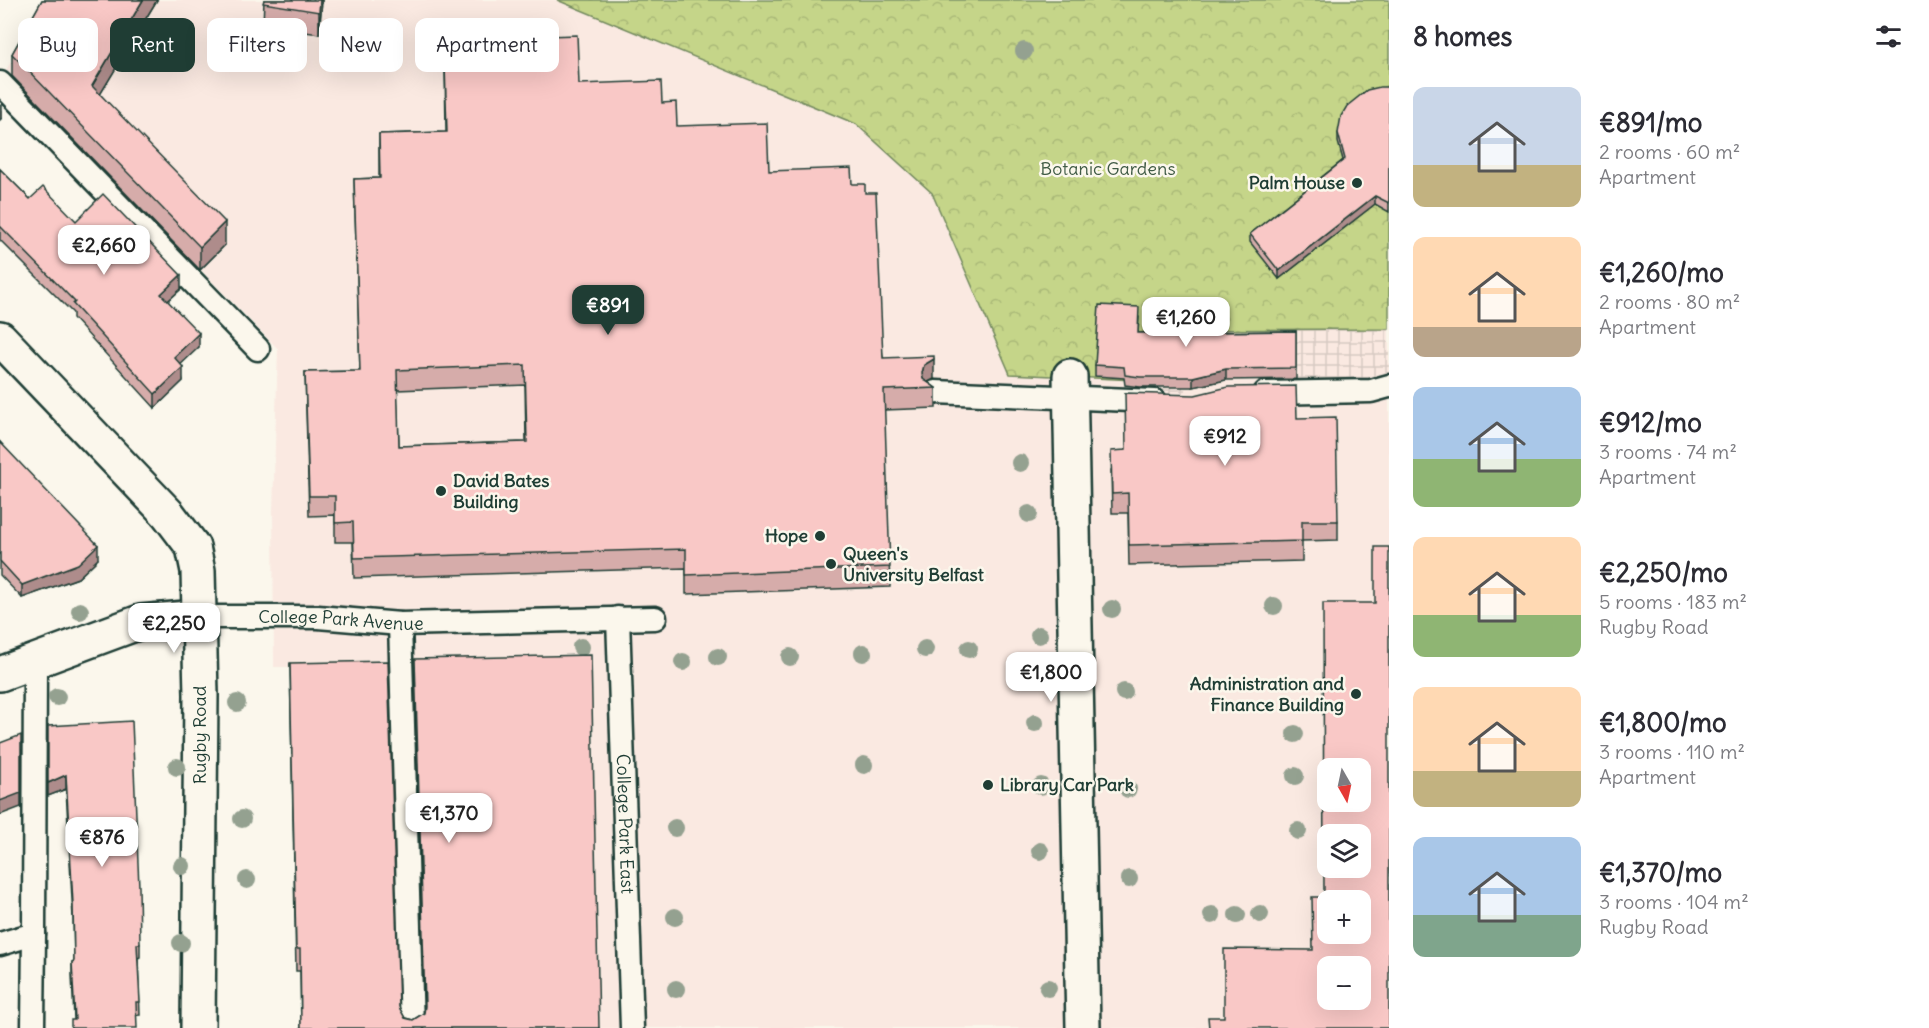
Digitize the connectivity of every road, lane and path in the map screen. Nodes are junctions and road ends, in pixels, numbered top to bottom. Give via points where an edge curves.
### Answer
1 (0, 83) edge
2 (0, 338) edge
3 (258, 350) dead end
4 (1070, 386) junction
5 (1389, 386) edge
6 (935, 392) dead end
7 (1248, 393) edge
8 (1173, 401) edge
9 (197, 617) junction
10 (618, 618) junction
11 (655, 618) dead end
12 (400, 624) junction
13 (35, 661) junction
14 (0, 674) edge
15 (34, 934) junction
16 (0, 944) edge
17 (33, 1028) edge
18 (198, 1028) edge
19 (412, 1028) edge
20 (632, 1028) edge
21 (1083, 1028) edge

1 - 3 lane
2 - 9 street, Rugby Road via 168,514 193,547 198,571
4 - 6 lane
4 - 8 lane
4 - 21 street
5 - 7 lane via 1371,391
9 - 12 lane, College Park Avenue via 318,617
9 - 13 street, College Park Avenue via 140,622
9 - 18 street, Rugby Road via 201,694
10 - 11 lane, College Park Avenue
10 - 12 lane, College Park Avenue
10 - 20 lane, College Park East
12 - 19 lane
13 - 14 street, College Park Avenue
13 - 15 lane
15 - 16 lane
15 - 17 lane

